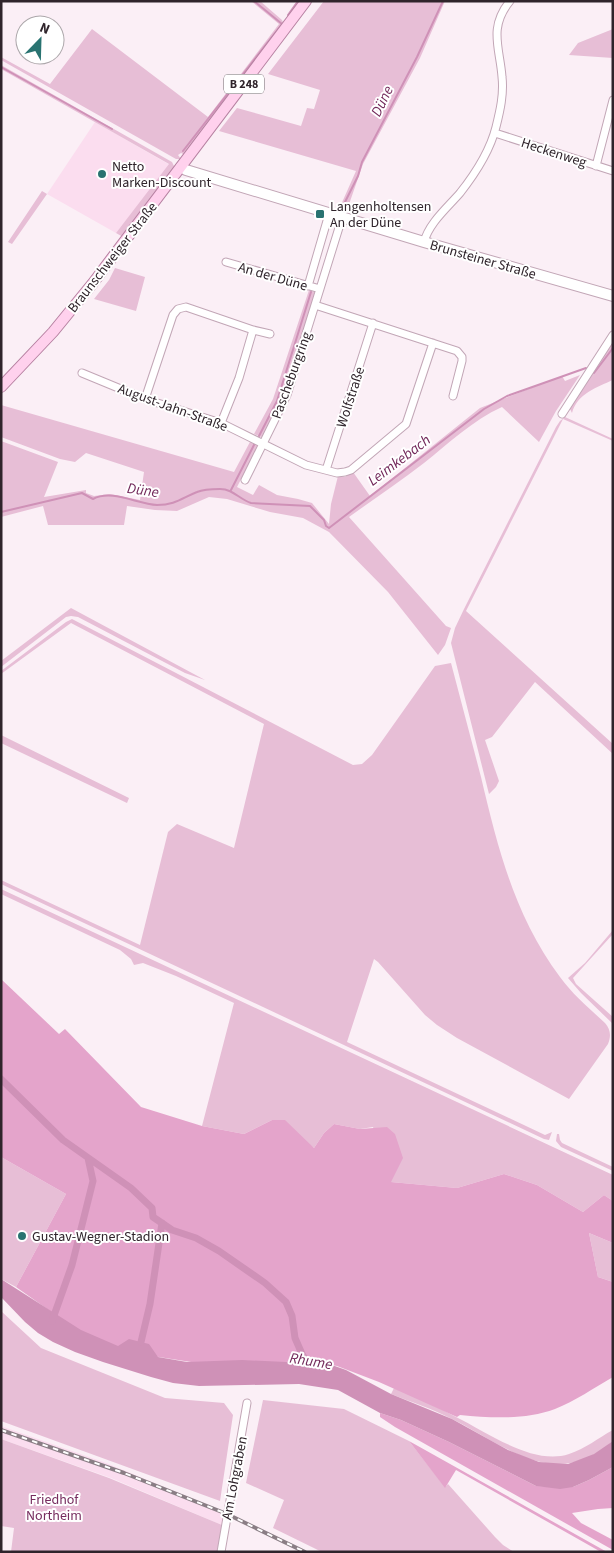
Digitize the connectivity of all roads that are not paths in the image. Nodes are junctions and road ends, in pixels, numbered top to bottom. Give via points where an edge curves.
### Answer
1 (306, 1) edge
2 (510, 1) edge
3 (613, 100) edge
4 (494, 133) junction
5 (596, 166) junction
6 (181, 167) junction
7 (613, 171) edge
8 (330, 214) junction
9 (342, 218) junction
10 (424, 242) junction
11 (226, 262) dead end
12 (308, 286) junction
13 (320, 289) junction
14 (613, 296) edge
15 (315, 305) junction
16 (373, 324) junction
17 (253, 330) junction
18 (270, 334) dead end
19 (613, 335) edge
20 (433, 343) junction
21 (82, 373) dead end
22 (1, 387) edge
23 (453, 396) dead end
24 (145, 399) junction
25 (562, 414) dead end
26 (220, 423) junction
27 (264, 443) junction
28 (326, 470) junction
29 (245, 480) dead end
30 (247, 1403) dead end
31 (221, 1552) edge

1 - 6 main road, Braunschweiger Straße / B 248
2 - 4 street via 496,32 502,84
3 - 5 street
4 - 5 street, Heckenweg
4 - 10 street via 474,174 432,226
5 - 7 street, Heckenweg
6 - 8 street, Brunsteiner Straße
6 - 22 main road, Braunschweiger Straße / B 248 via 59,324
8 - 9 street, Brunsteiner Straße
8 - 12 street
9 - 10 street, Brunsteiner Straße
9 - 13 street, Pascheburgring
10 - 14 street, Brunsteiner Straße
11 - 12 street, An der Düne
12 - 13 street, An der Düne
13 - 15 street, Pascheburgring
15 - 16 street
15 - 27 street, Pascheburgring via 287,394
16 - 20 street
16 - 28 street, Wolfstraße
17 - 18 street
17 - 24 street via 186,307 178,309 173,315
17 - 26 street via 236,386
19 - 25 street
20 - 23 street via 457,351 462,357
20 - 28 street via 404,427 351,470 340,473
21 - 24 street, August-Jahn-Straße
24 - 26 street, August-Jahn-Straße
26 - 27 street, August-Jahn-Straße
27 - 28 street via 296,461
27 - 29 street, Pascheburgring
30 - 31 street, Am Lohgraben

